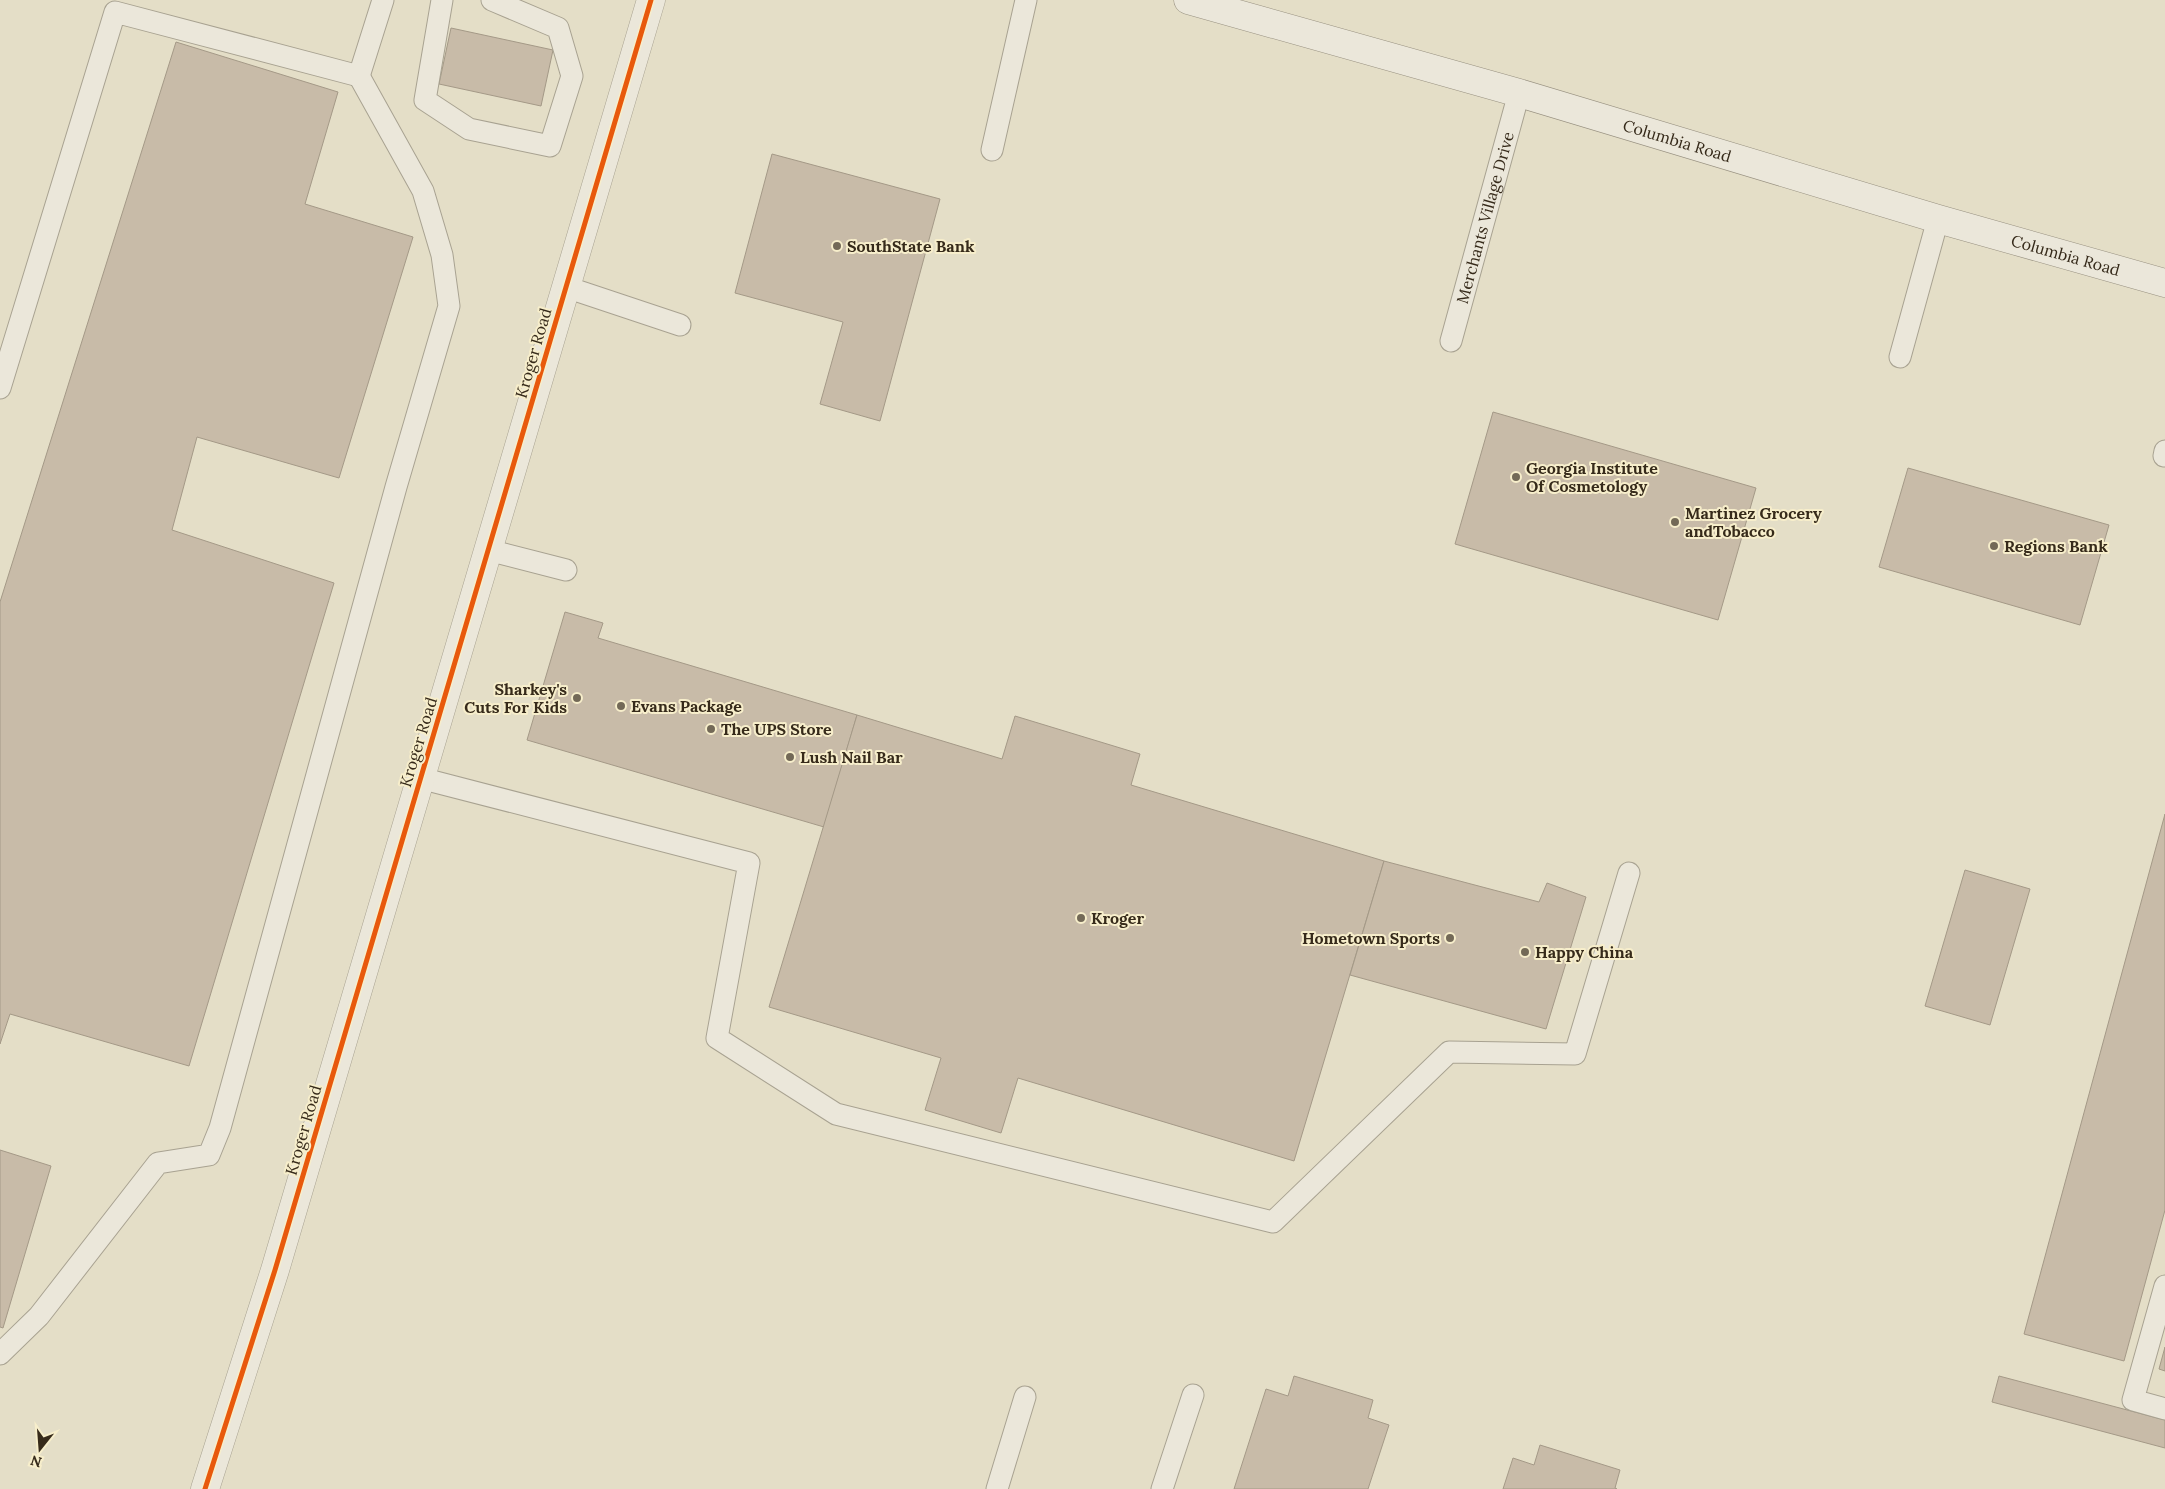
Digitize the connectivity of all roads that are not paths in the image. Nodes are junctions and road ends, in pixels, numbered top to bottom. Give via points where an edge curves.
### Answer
1 (383, 0) edge
2 (442, 0) edge
3 (492, 0) edge
4 (650, 0) edge
5 (1026, 0) edge
6 (1188, 0) edge
7 (359, 76) junction
8 (1518, 94) junction
9 (992, 150) dead end
10 (1938, 219) junction
11 (2165, 283) edge
12 (566, 287) junction
13 (680, 326) dead end
14 (1451, 341) dead end
15 (1900, 357) dead end
16 (3, 364) edge
17 (0, 388) edge
18 (488, 550) junction
19 (566, 570) dead end
20 (420, 778) junction
21 (1629, 873) dead end
22 (2165, 1286) edge
23 (0, 1354) edge
24 (1193, 1394) dead end
25 (1025, 1397) dead end
26 (2165, 1409) edge
27 (205, 1489) edge
28 (997, 1489) edge
29 (1162, 1489) edge

1 - 7 lane
2 - 3 lane via 425,100 469,129 550,146 572,76 558,28
4 - 12 street, Kroger Road
5 - 9 lane
6 - 8 street, Columbia Road
7 - 16 lane via 115,12
7 - 23 lane via 423,191 442,255 449,306 220,1128 209,1155 158,1163 38,1316
8 - 10 street, Columbia Road
8 - 14 lane, Merchants Village Drive
10 - 11 street, Columbia Road
10 - 15 lane
12 - 13 lane
12 - 18 street, Kroger Road
16 - 17 lane
18 - 19 lane
18 - 20 street, Kroger Road
20 - 21 lane via 749,863 717,1038 836,1114 1273,1222 1449,1052 1575,1054
20 - 27 street, Kroger Road via 275,1270
22 - 26 lane via 2133,1400
24 - 29 lane
25 - 28 lane

